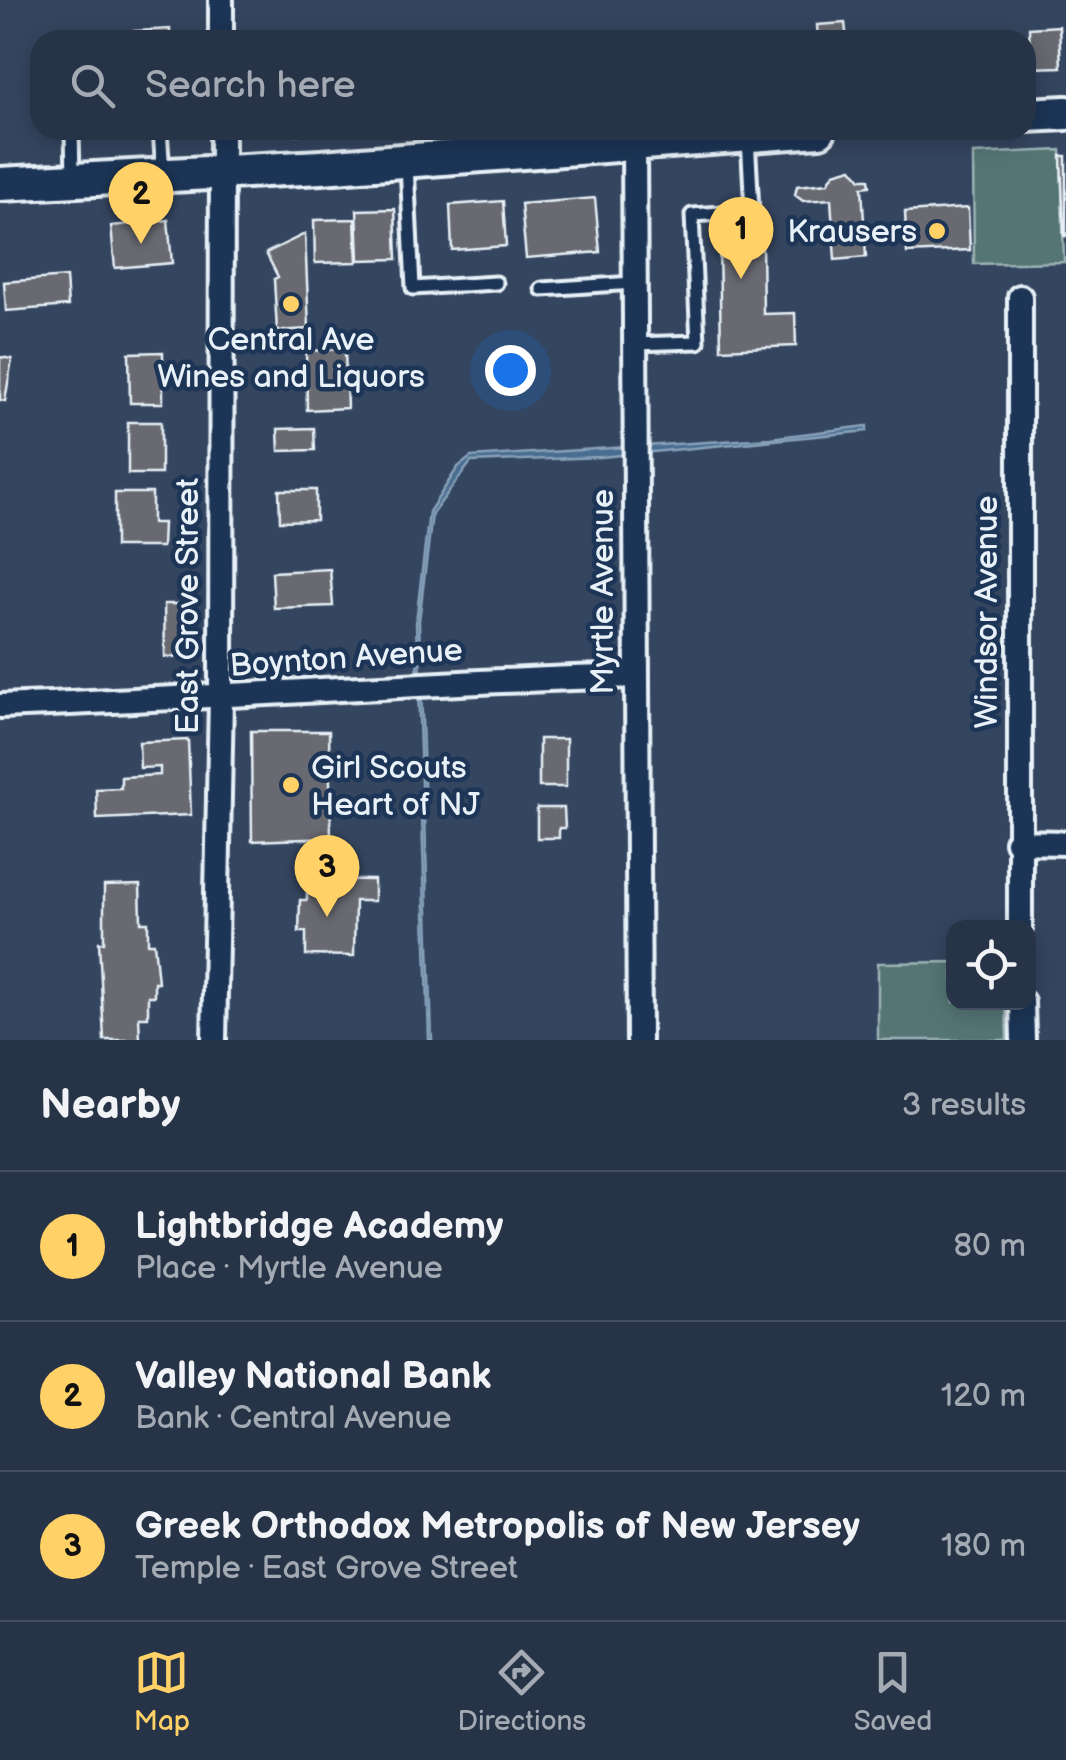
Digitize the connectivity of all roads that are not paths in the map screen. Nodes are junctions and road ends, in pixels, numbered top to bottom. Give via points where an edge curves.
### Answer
1 (221, 0) edge
2 (222, 30) edge
3 (1066, 113) edge
4 (1036, 114) edge
5 (72, 140) edge
6 (161, 140) edge
7 (222, 140) edge
8 (685, 140) edge
9 (748, 140) edge
10 (634, 144) junction
11 (407, 161) junction
12 (222, 172) junction
13 (164, 176) junction
14 (74, 180) junction
15 (0, 184) edge
16 (496, 282) dead end
17 (634, 284) junction
18 (542, 289) dead end
19 (1020, 298) dead end
20 (634, 344) junction
21 (635, 676) junction
22 (221, 698) junction
23 (0, 706) edge
24 (1017, 842) junction
25 (1066, 842) edge
26 (1020, 920) edge
27 (1022, 1010) edge
28 (214, 1040) edge
29 (639, 1040) edge
30 (1023, 1040) edge

1 - 2 street
3 - 4 main road
5 - 14 lane
6 - 13 lane
7 - 12 street, East Grove Street
8 - 10 main road
9 - 20 lane via 752,211 692,215 698,342
10 - 11 main road
10 - 17 street, Myrtle Avenue
11 - 12 main road
11 - 16 lane via 413,288
12 - 13 main road
12 - 22 street, East Grove Street
13 - 14 main road
14 - 15 main road
17 - 18 lane
17 - 20 street, Myrtle Avenue
19 - 24 street, Windsor Avenue
20 - 21 street, Myrtle Avenue
21 - 22 street, Boynton Avenue
21 - 29 street, Myrtle Avenue
22 - 23 street, Boynton Avenue
22 - 28 street, East Grove Street
24 - 25 street
24 - 26 street, Windsor Avenue
27 - 30 street

